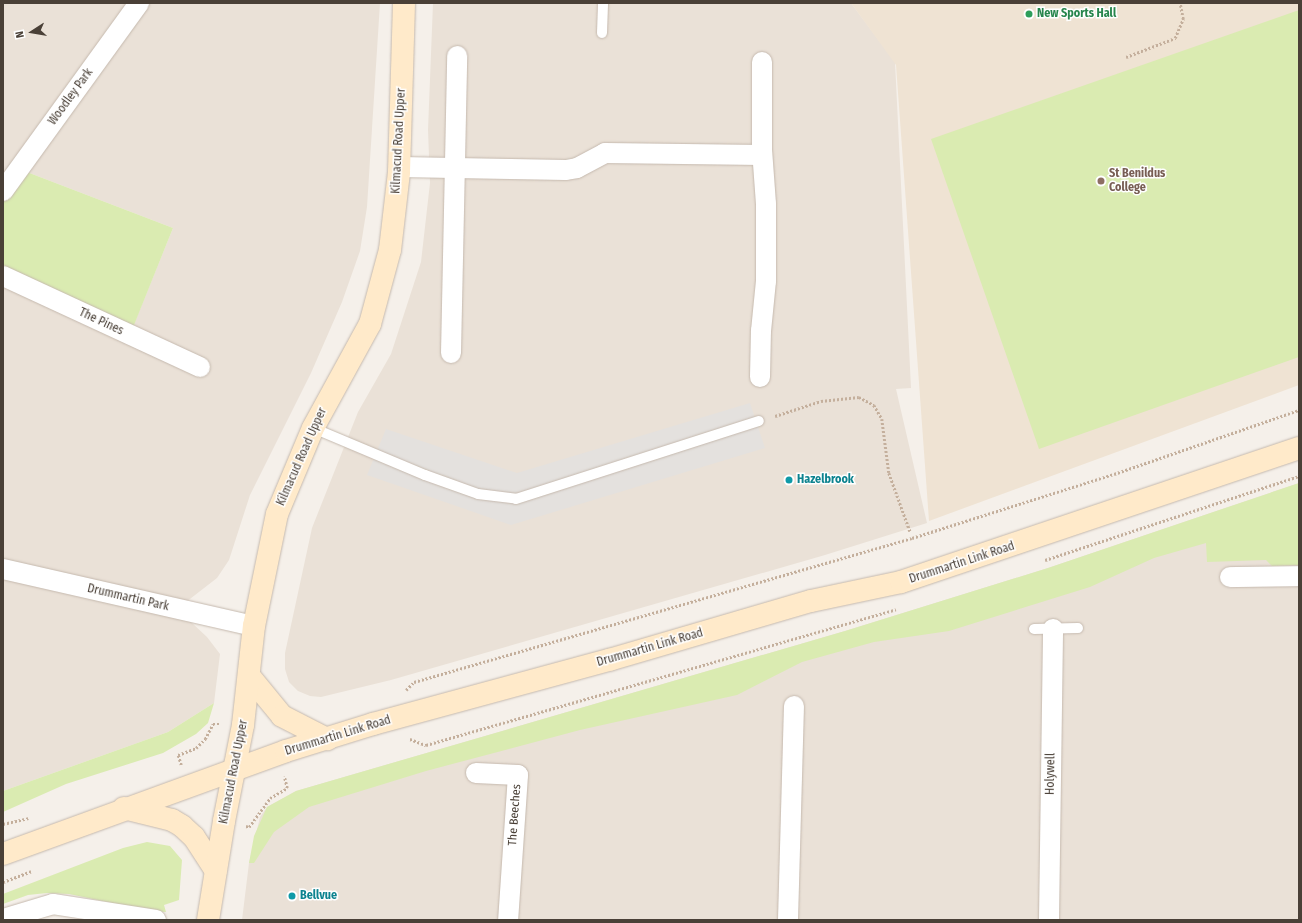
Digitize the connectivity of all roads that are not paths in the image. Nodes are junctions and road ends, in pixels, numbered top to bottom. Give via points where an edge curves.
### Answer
1 (139, 3) edge
2 (404, 3) edge
3 (603, 3) edge
4 (602, 33) dead end
5 (456, 56) dead end
6 (762, 62) dead end
7 (762, 155) junction
8 (399, 167) junction
9 (455, 167) junction
10 (3, 191) edge
11 (3, 276) edge
12 (452, 353) dead end
13 (200, 367) dead end
14 (760, 377) dead end
15 (759, 420) road end
16 (313, 428) junction
17 (1299, 448) edge
18 (3, 570) edge
19 (1299, 576) edge
20 (1230, 577) dead end
21 (254, 626) junction
22 (1078, 628) dead end
23 (1043, 629) joint
24 (250, 677) junction
25 (794, 706) dead end
26 (327, 739) junction
27 (235, 769) junction
28 (476, 773) dead end
29 (124, 808) junction
30 (3, 854) edge
31 (216, 871) junction
32 (3, 919) edge
33 (156, 920) edge
34 (208, 920) edge
35 (508, 920) edge
36 (788, 920) edge
37 (1048, 920) edge

1 - 10 street, Woodley Park
2 - 8 main road, Kilmacud Road Upper
3 - 4 lane
5 - 9 street
6 - 7 street
7 - 9 street via 605,153 577,168 566,170
7 - 14 street via 766,204 766,281
8 - 9 street
8 - 16 main road, Kilmacud Road Upper via 390,250 370,324
9 - 12 street
11 - 13 street, The Pines
15 - 16 lane via 516,499 478,494 425,475
16 - 21 main road, Kilmacud Road Upper via 277,514
17 - 26 main road, Drummartin Link Road via 901,582 811,601
18 - 21 street, Drummartin Park
19 - 20 street
21 - 24 main road, Kilmacud Road Upper
22 - 23 lane
23 - 37 street, Holywell
24 - 26 main road via 282,716
24 - 27 main road, Kilmacud Road Upper
25 - 36 street
26 - 27 main road, Drummartin Link Road
27 - 29 main road, Drummartin Link Road
27 - 31 main road, Kilmacud Road Upper
28 - 35 street, The Beeches via 518,775
29 - 30 main road, Drummartin Link Road
29 - 31 main road via 172,820 182,826 194,837
31 - 34 main road, Kilmacud Road Upper
32 - 33 street via 53,904

